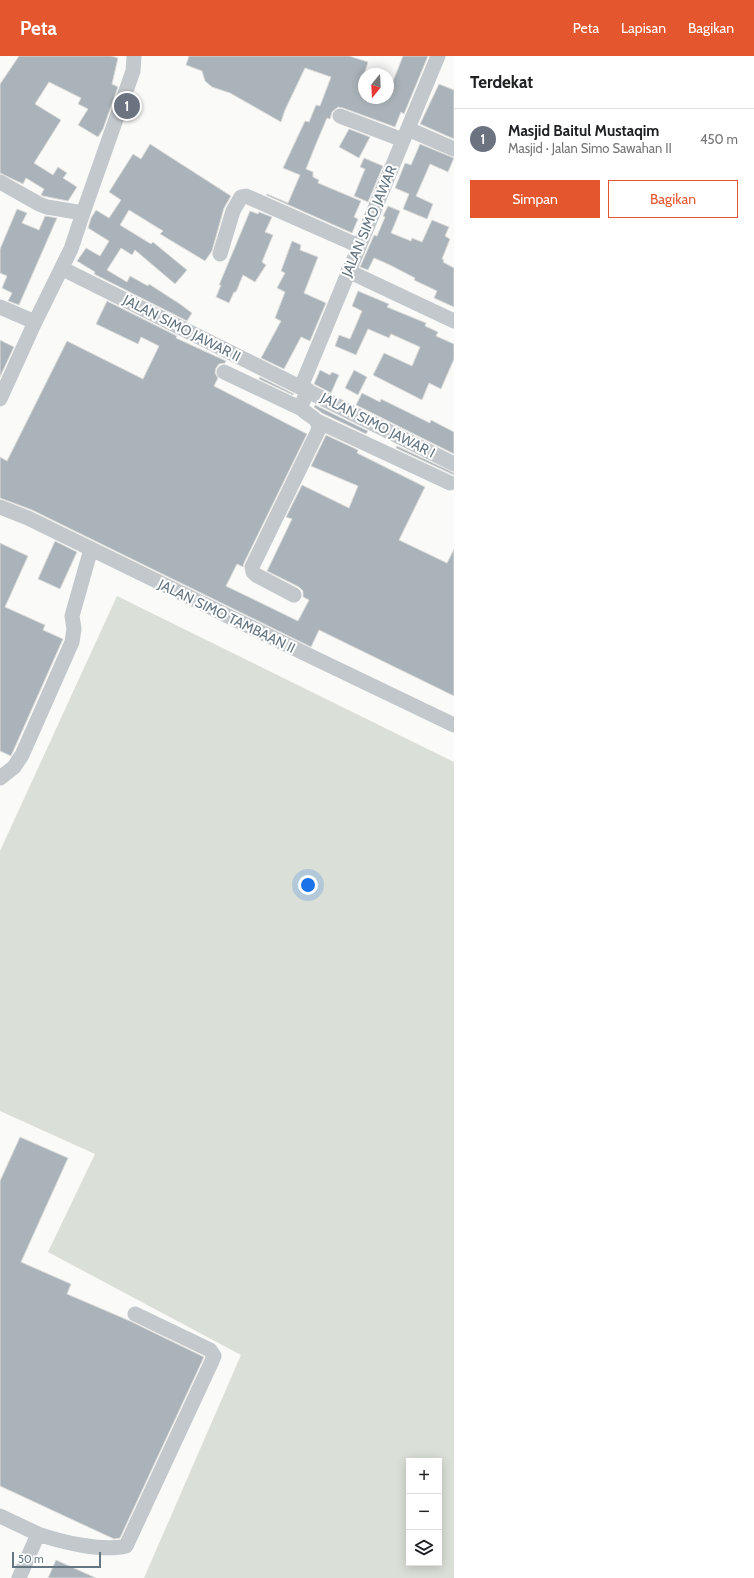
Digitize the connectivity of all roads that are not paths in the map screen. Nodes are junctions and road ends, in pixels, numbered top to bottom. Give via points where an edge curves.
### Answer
1 (134, 56) edge
2 (438, 56) edge
3 (340, 116) dead end
4 (405, 135) junction
5 (454, 149) edge
6 (0, 182) edge
7 (83, 213) junction
8 (359, 246) junction
9 (220, 254) dead end
10 (63, 269) junction
11 (348, 271) junction
12 (0, 307) edge
13 (454, 321) edge
14 (35, 322) junction
15 (224, 372) dead end
16 (305, 389) junction
17 (0, 399) edge
18 (302, 409) junction
19 (318, 420) junction
20 (454, 464) edge
21 (450, 483) dead end
22 (0, 507) edge
23 (91, 549) junction
24 (294, 595) dead end
25 (454, 725) edge
26 (0, 778) edge
27 (135, 1314) dead end
28 (0, 1516) edge
29 (38, 1534) junction
30 (19, 1578) edge

1 - 7 street via 133,71
2 - 4 street, JALAN SIMO JAWAR
3 - 4 street
4 - 5 street
4 - 8 street, JALAN SIMO JAWAR
6 - 7 street via 47,207
7 - 10 street
8 - 9 street via 246,196 239,199 233,211
8 - 11 street, JALAN SIMO JAWAR
10 - 14 street
10 - 16 street, JALAN SIMO JAWAR II
11 - 13 street
11 - 16 street, JALAN SIMO JAWAR
12 - 14 street
14 - 17 street
15 - 18 street
16 - 18 street, JALAN SIMO JAWAR
16 - 20 street, JALAN SIMO JAWAR I
18 - 19 street
19 - 21 street
19 - 24 street via 318,431 252,567 256,575
22 - 23 street, JALAN SIMO TAMBAAN II
23 - 25 street, JALAN SIMO TAMBAAN II
23 - 26 street via 72,616 72,642 22,755 14,767
27 - 29 street via 210,1350 214,1356 212,1361 126,1546 107,1549
28 - 29 street
29 - 30 street

